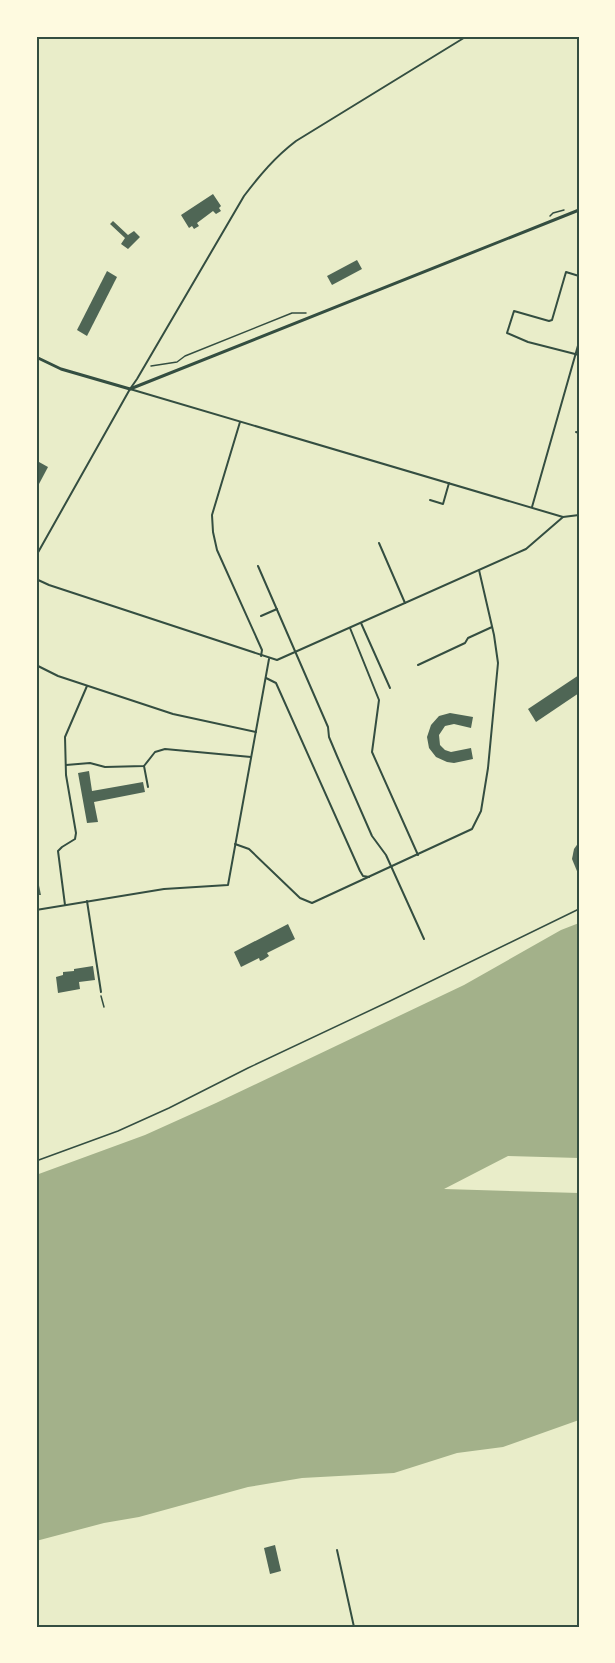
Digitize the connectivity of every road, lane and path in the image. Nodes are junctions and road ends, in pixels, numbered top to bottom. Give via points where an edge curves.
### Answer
1 (467, 36) edge
2 (579, 210) edge
3 (566, 211) dead end
4 (550, 217) dead end
5 (579, 276) edge
6 (309, 313) dead end
7 (579, 342) edge
8 (577, 354) edge
9 (36, 357) edge
10 (146, 364) junction
11 (130, 389) junction
12 (240, 422) junction
13 (449, 483) junction
14 (430, 500) dead end
15 (532, 507) junction
16 (579, 515) edge
17 (562, 517) junction
18 (379, 543) dead end
19 (36, 556) edge
20 (258, 566) dead end
21 (479, 570) junction
22 (36, 579) edge
23 (405, 603) junction
24 (277, 609) junction
25 (261, 616) dead end
26 (362, 623) junction
27 (492, 627) junction
28 (350, 628) junction
29 (295, 652) junction
30 (261, 656) junction
31 (269, 659) junction
32 (36, 665) edge
33 (418, 665) dead end
34 (265, 677) junction
35 (87, 686) junction
36 (390, 688) dead end
37 (256, 732) junction
38 (251, 757) junction
39 (66, 765) junction
40 (144, 766) junction
41 (148, 787) dead end
42 (235, 844) junction
43 (418, 855) junction
44 (391, 866) junction
45 (369, 877) junction
46 (87, 901) junction
47 (66, 905) junction
48 (579, 909) edge
49 (36, 910) edge
50 (424, 939) dead end
51 (101, 992) joint
52 (104, 1007) dead end
53 (36, 1161) edge
54 (337, 1550) dead end
55 (354, 1627) edge

1 - 10 street via 296,141 270,163 244,196
2 - 11 street
3 - 4 path via 560,210
5 - 8 street via 566,272 552,320 514,311 507,333
6 - 10 path via 292,313 177,362 153,367
7 - 8 street
8 - 15 street
9 - 11 street via 61,369
10 - 11 street
11 - 12 street
11 - 19 street
12 - 13 street
12 - 30 street via 212,515 213,532 218,552 262,650
13 - 14 street via 443,504
13 - 15 street
15 - 17 street
16 - 17 street
17 - 21 street via 526,549
18 - 23 street
20 - 24 street
21 - 23 street
21 - 27 street
22 - 30 street
23 - 26 street
24 - 25 street
24 - 29 street
26 - 28 street
26 - 36 street
27 - 33 street
27 - 43 street via 498,663 492,743 481,812 472,829
28 - 29 street
28 - 43 street via 379,700 372,752
29 - 31 street via 277,660
29 - 44 street via 328,727 339,763 372,836
30 - 31 street
31 - 34 street
32 - 35 street
34 - 37 street
34 - 45 street via 276,683 359,869
35 - 37 street via 173,714
35 - 39 street via 65,737
37 - 38 street
38 - 40 street via 163,749 155,752
38 - 42 street
39 - 40 street
39 - 47 street via 76,832 75,839 58,852
40 - 41 street
42 - 45 street via 249,849 308,903
42 - 46 street via 228,885 174,888
43 - 44 street
44 - 45 street
44 - 50 street
46 - 47 street
46 - 51 street
47 - 49 street
48 - 53 path via 169,1108
51 - 52 path
54 - 55 street

